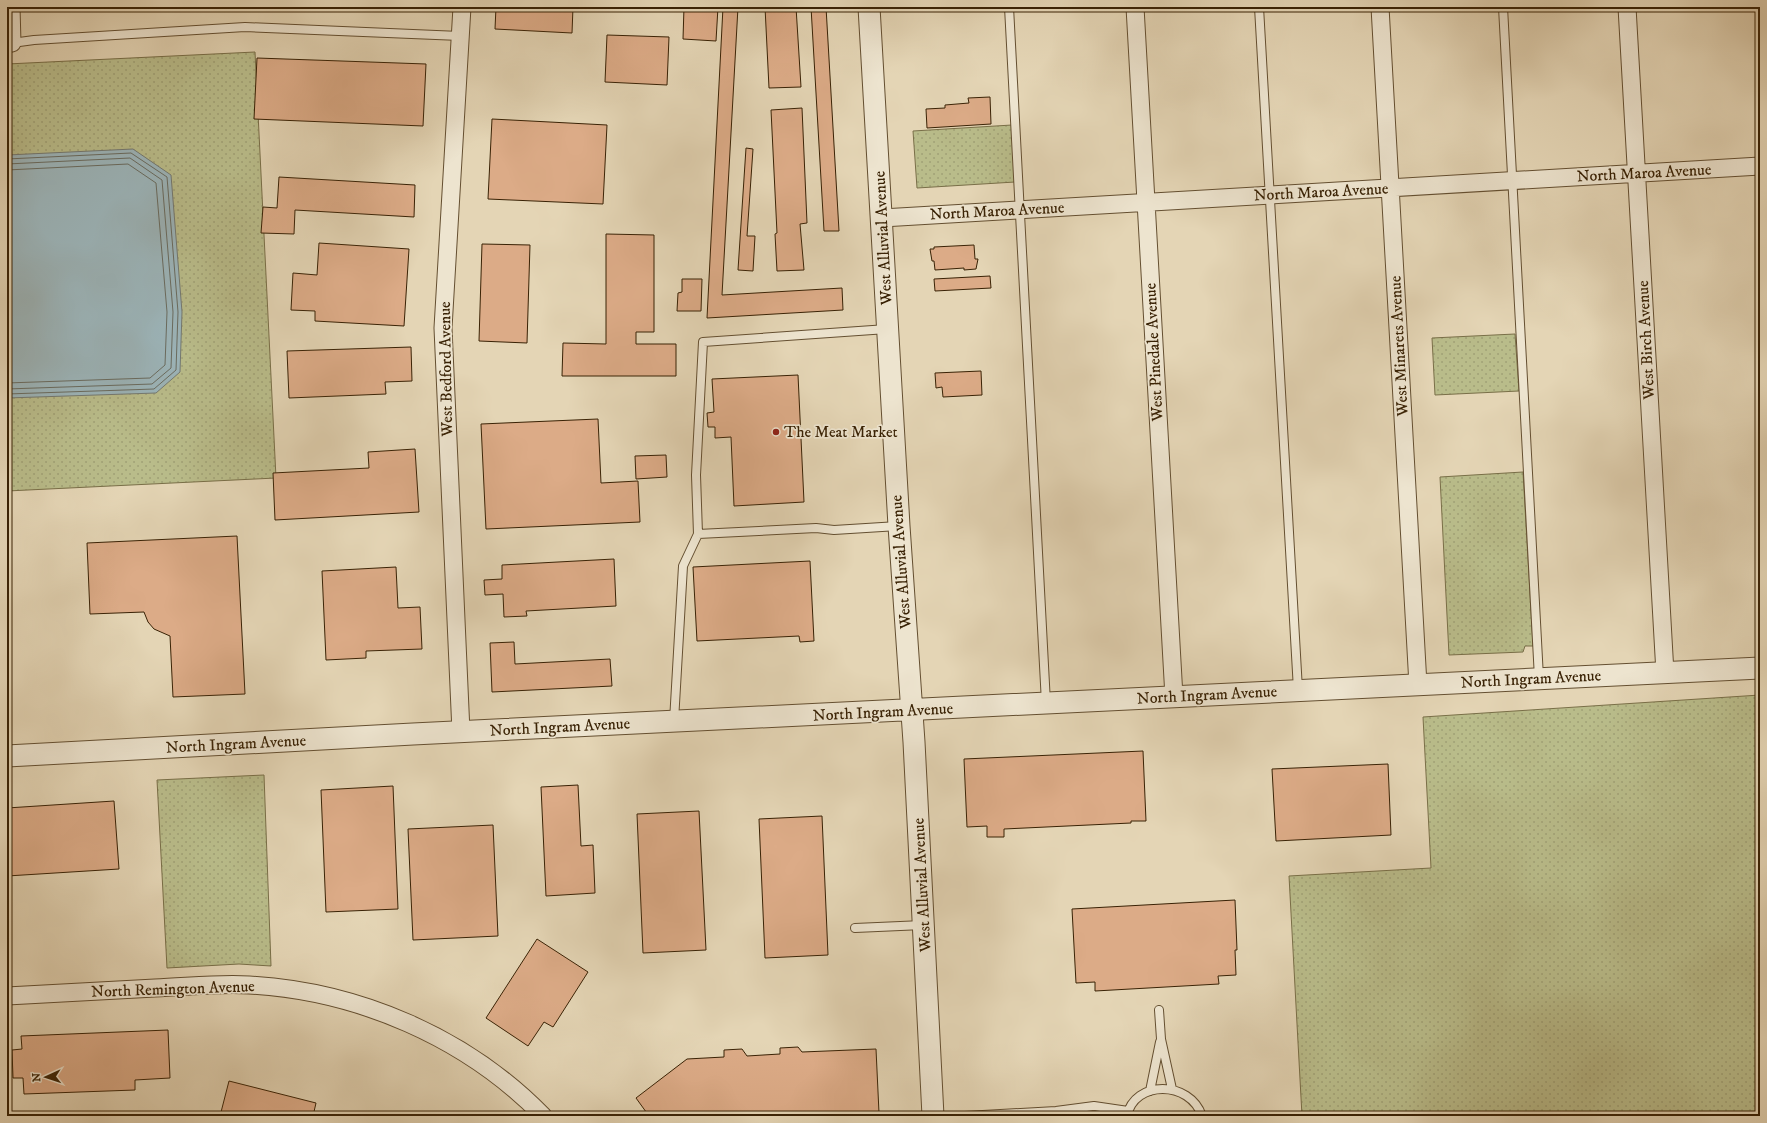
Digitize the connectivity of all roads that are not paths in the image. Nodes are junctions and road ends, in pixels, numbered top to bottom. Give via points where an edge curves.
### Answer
1 (11, 7) edge
2 (462, 7) edge
3 (869, 7) edge
4 (1009, 7) edge
5 (1135, 7) edge
6 (1259, 7) edge
7 (1380, 7) edge
8 (1503, 7) edge
9 (1627, 7) edge
10 (460, 36) junction
11 (10, 44) edge
12 (1760, 166) edge
13 (1636, 174) junction
14 (1512, 181) junction
15 (1390, 188) junction
16 (1270, 195) junction
17 (1146, 202) junction
18 (1020, 210) junction
19 (882, 218) junction
20 (888, 329) junction
21 (899, 526) junction
22 (698, 534) junction
23 (1760, 668) edge
24 (1665, 673) junction
25 (1539, 679) junction
26 (1418, 685) junction
27 (1298, 691) junction
28 (1174, 697) junction
29 (1046, 704) junction
30 (912, 711) junction
31 (674, 722) junction
32 (461, 732) junction
33 (7, 756) edge
34 (924, 925) junction
35 (854, 928) dead end
36 (7, 996) edge
37 (1159, 1010) dead end
38 (1161, 1039) junction
39 (1172, 1089) junction
40 (1150, 1091) junction
41 (1056, 1111) junction
42 (1128, 1114) edge
43 (543, 1116) edge
44 (933, 1116) edge
45 (965, 1116) edge
46 (1076, 1116) edge
47 (1202, 1116) edge

1 - 11 street
2 - 10 street, West Bedford Avenue
3 - 19 street, West Alluvial Avenue
4 - 18 lane
5 - 17 street, West Pinedale Avenue
6 - 16 lane
7 - 15 street, West Minarets Avenue
8 - 14 lane
9 - 13 street, West Birch Avenue
10 - 11 lane via 245,26 34,40
10 - 32 street, West Bedford Avenue via 443,328
12 - 13 street, North Maroa Avenue
13 - 14 street, North Maroa Avenue
13 - 24 street, West Birch Avenue
14 - 15 street, North Maroa Avenue
14 - 25 lane
15 - 16 street, North Maroa Avenue
15 - 26 street, West Minarets Avenue
16 - 17 street, North Maroa Avenue
16 - 27 lane
17 - 18 street, North Maroa Avenue
17 - 28 street, West Pinedale Avenue
18 - 19 street, North Maroa Avenue
18 - 29 lane
19 - 20 street, West Alluvial Avenue
20 - 21 street, West Alluvial Avenue
20 - 22 lane via 703,342 696,475
21 - 22 lane
21 - 30 street, West Alluvial Avenue
22 - 31 lane via 683,566
23 - 24 street, North Ingram Avenue
24 - 25 street, North Ingram Avenue
25 - 26 street, North Ingram Avenue
26 - 27 street, North Ingram Avenue
27 - 28 street, North Ingram Avenue
28 - 29 street, North Ingram Avenue
29 - 30 street, North Ingram Avenue
30 - 31 street, North Ingram Avenue
30 - 34 street, West Alluvial Avenue
31 - 32 street, North Ingram Avenue
32 - 33 street, North Ingram Avenue
34 - 35 lane
34 - 44 street, West Alluvial Avenue
36 - 43 street, North Remington Avenue via 220,985 279,988 317,994 375,1010 434,1035 488,1069
37 - 38 lane
38 - 39 lane
38 - 40 lane
39 - 40 lane
39 - 47 lane via 1195,1103
40 - 42 lane via 1135,1101
41 - 42 lane via 1094,1106
41 - 45 lane
41 - 46 lane

